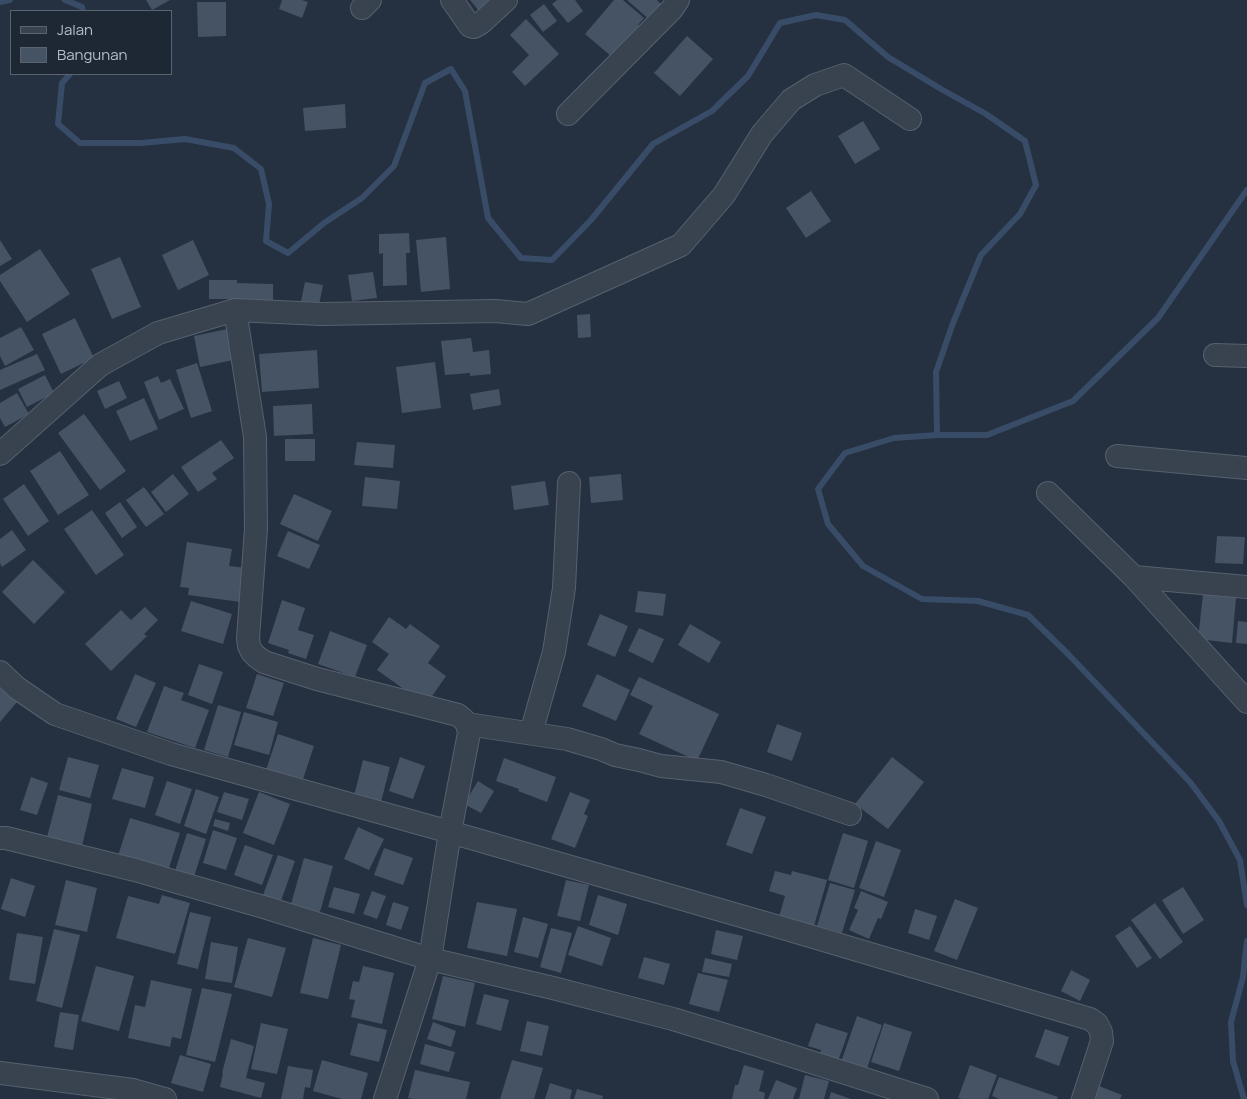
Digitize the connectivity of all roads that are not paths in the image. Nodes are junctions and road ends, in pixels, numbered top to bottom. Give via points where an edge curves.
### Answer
1 (452, 0) edge
2 (506, 0) edge
3 (678, 0) edge
4 (568, 114) dead end
5 (910, 118) dead end
6 (235, 310) junction
7 (1215, 355) dead end
8 (1247, 356) edge
9 (2, 447) edge
10 (1116, 456) dead end
11 (1247, 468) edge
12 (569, 483) dead end
13 (1048, 493) dead end
14 (1134, 577) junction
15 (1247, 586) edge
16 (0, 672) edge
17 (1247, 702) edge
18 (467, 724) junction
19 (531, 733) junction
20 (850, 814) dead end
21 (450, 832) junction
22 (0, 838) edge
23 (430, 959) junction
24 (0, 1073) edge
25 (165, 1099) edge
26 (385, 1099) edge
27 (927, 1099) edge
28 (1083, 1099) edge

1 - 2 street via 474,27
3 - 4 street
5 - 6 street via 844,75 815,84 791,100 762,134 724,195 681,245 528,314 495,311 321,314
6 - 9 street via 158,333 100,365
6 - 18 street via 255,437 256,529 248,638 252,652 264,662 317,679 458,715
7 - 8 street
10 - 11 street
12 - 19 street via 564,588 554,652
13 - 14 street
14 - 15 street
14 - 17 street
16 - 21 street via 55,714 171,754
18 - 19 street
18 - 21 street via 469,733
19 - 20 street via 567,739 661,766 721,772
21 - 23 street
21 - 28 street via 1090,1019 1097,1024 1102,1041
22 - 23 street via 144,873
23 - 26 street
23 - 27 street via 673,1019
24 - 25 street via 133,1090

